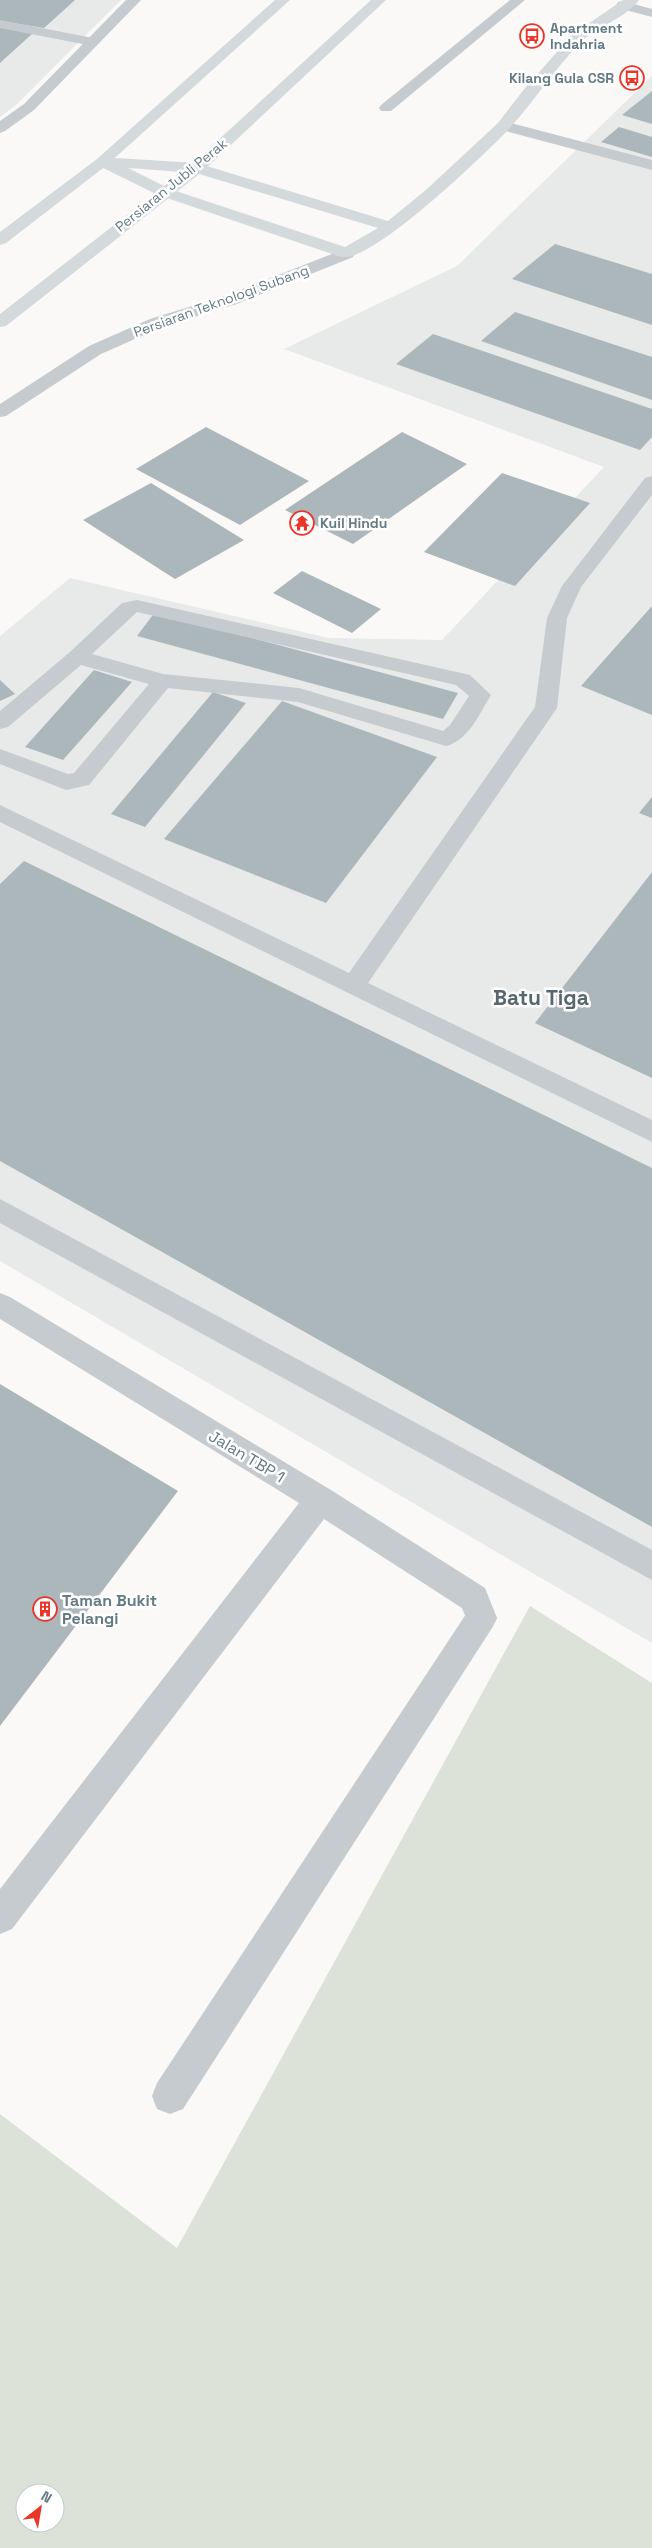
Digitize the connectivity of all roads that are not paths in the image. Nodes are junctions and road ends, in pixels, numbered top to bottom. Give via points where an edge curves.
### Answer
1 (134, 0) edge
2 (283, 0) edge
3 (379, 0) edge
4 (518, 0) edge
5 (628, 2) edge
6 (652, 12) edge
7 (0, 24) edge
8 (93, 42) junction
9 (386, 108) dead end
10 (504, 126) junction
11 (0, 128) edge
12 (102, 162) junction
13 (652, 165) edge
14 (197, 168) junction
15 (164, 192) junction
16 (391, 227) junction
17 (0, 240) edge
18 (347, 253) junction
19 (0, 322) edge
20 (0, 412) edge
21 (652, 482) edge
22 (77, 657) junction
23 (163, 681) junction
24 (0, 722) edge
25 (0, 756) edge
26 (5, 823) edge
27 (353, 986) junction
28 (652, 1132) edge
29 (0, 1210) edge
30 (0, 1305) edge
31 (320, 1500) junction
32 (652, 1566) edge
33 (0, 1917) edge
34 (170, 2096) dead end

1 - 8 street
2 - 12 main road
3 - 14 main road, Persiaran Jubli Perak
4 - 9 street
5 - 6 street
5 - 10 main road, Persiaran Teknologi Subang via 577,38
7 - 8 street
8 - 11 street via 29,106
10 - 13 street
10 - 16 main road, Persiaran Teknologi Subang
12 - 14 main road
12 - 15 main road
12 - 17 main road
14 - 15 main road, Persiaran Jubli Perak
14 - 16 main road
15 - 18 main road
15 - 19 main road, Persiaran Jubli Perak
16 - 18 main road, Persiaran Teknologi Subang
18 - 20 street, Persiaran Teknologi Subang via 231,300 156,323 95,350
21 - 27 street via 572,586 560,610 546,708
22 - 23 street
22 - 23 street via 130,607 137,606 463,680 480,695 458,730 446,739 299,695
22 - 24 street
23 - 25 street via 81,780 66,782
26 - 27 street
27 - 28 street
29 - 32 street
30 - 31 street, Jalan TBP 1
31 - 33 street
31 - 34 street, Jalan TBP 1 via 474,1598 481,1618

